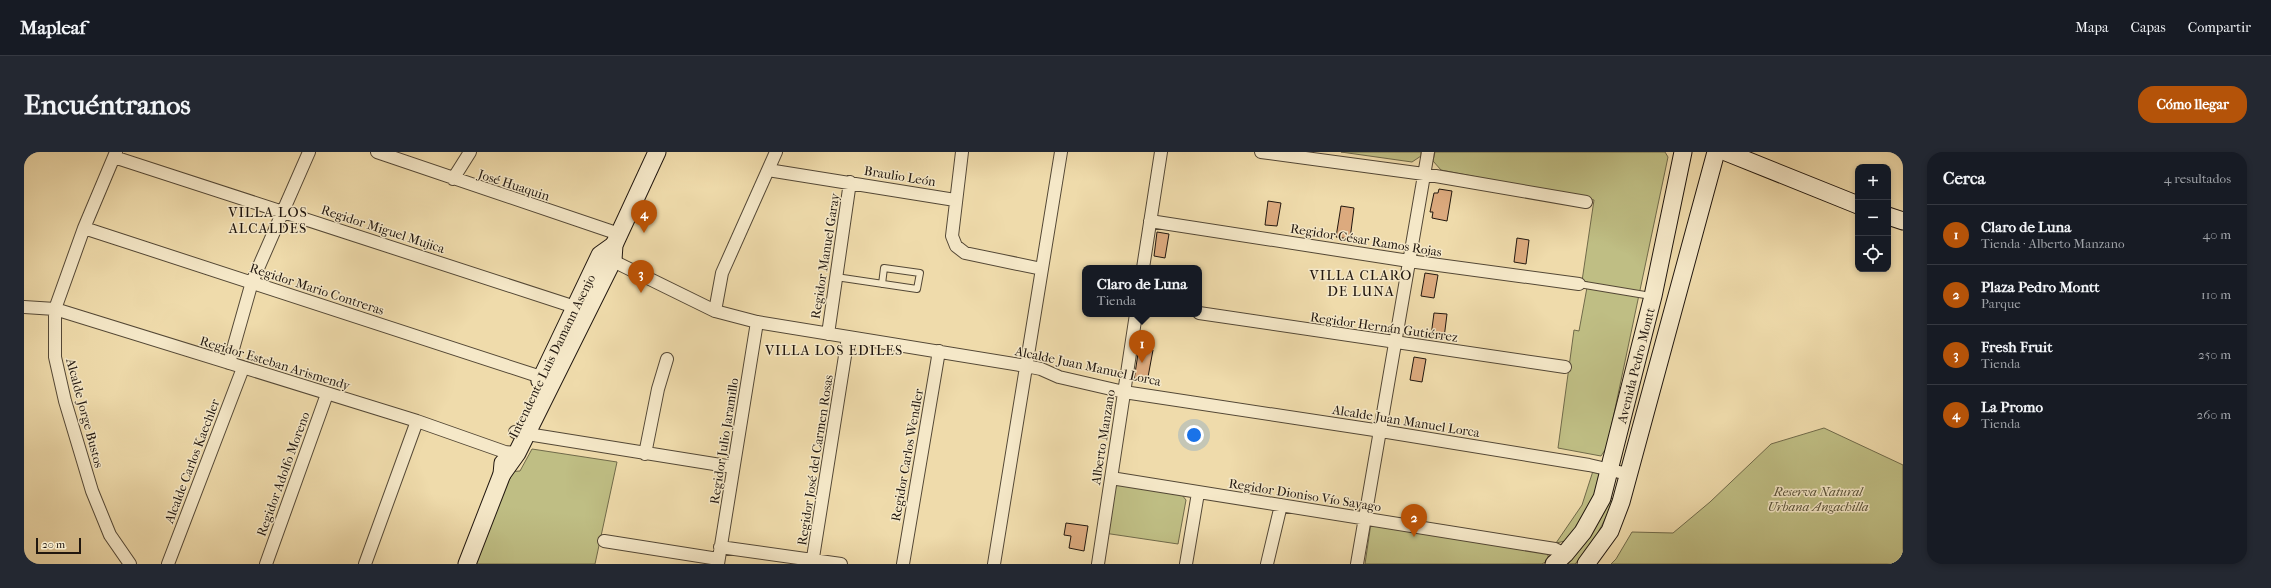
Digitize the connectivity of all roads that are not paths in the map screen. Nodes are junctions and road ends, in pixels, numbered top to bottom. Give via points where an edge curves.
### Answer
1 (309, 152) edge
2 (377, 152) edge
3 (470, 152) edge
4 (776, 152) edge
5 (962, 152) edge
6 (1061, 152) edge
7 (1161, 152) edge
8 (1261, 152) edge
9 (1428, 152) edge
10 (1683, 152) edge
11 (1716, 152) edge
12 (1726, 152) edge
13 (655, 153) edge
14 (115, 154) edge
15 (768, 170) junction
16 (1424, 174) junction
17 (453, 179) junction
18 (850, 182) junction
19 (955, 200) junction
20 (1586, 202) dead end
21 (1855, 204) edge
22 (283, 211) junction
23 (1891, 217) edge
24 (1150, 221) junction
25 (1903, 221) edge
26 (84, 228) junction
27 (611, 249) junction
28 (1409, 261) junction
29 (1143, 265) edge
30 (1042, 269) junction
31 (836, 277) junction
32 (252, 282) junction
33 (882, 284) junction
34 (1579, 284) joint
35 (1653, 296) junction
36 (24, 307) edge
37 (575, 307) junction
38 (55, 308) junction
39 (715, 311) junction
40 (1202, 313) edge
41 (1136, 317) edge
42 (757, 322) junction
43 (828, 334) junction
44 (848, 337) junction
45 (1396, 343) junction
46 (939, 351) junction
47 (668, 359) dead end
48 (228, 363) junction
49 (1026, 366) junction
50 (1565, 367) dead end
51 (243, 368) junction
52 (541, 377) junction
53 (1124, 392) junction
54 (327, 394) junction
55 (418, 422) junction
56 (1381, 431) junction
57 (520, 433) junction
58 (511, 452) junction
59 (645, 454) junction
60 (734, 466) junction
61 (1609, 470) junction
62 (1628, 474) junction
63 (1111, 478) junction
64 (1198, 493) junction
65 (1281, 505) junction
66 (1365, 518) junction
67 (604, 541) dead end
68 (719, 557) edge
69 (1560, 559) edge
70 (812, 562) edge
71 (130, 564) edge
72 (168, 564) edge
73 (266, 564) edge
74 (365, 564) edge
75 (466, 564) edge
76 (841, 564) edge
77 (903, 564) edge
78 (994, 564) edge
79 (1098, 564) edge
80 (1186, 564) edge
81 (1267, 564) edge
82 (1357, 564) edge
83 (1586, 564) edge

1 - 22 street
2 - 17 street, José Huaquin
3 - 17 street
4 - 15 street
5 - 19 street
6 - 30 street
7 - 24 street
8 - 16 street
9 - 16 street
10 - 35 main road, Avenida Pedro Montt
11 - 62 main road, Avenida Pedro Montt
12 - 21 main road
13 - 27 main road, Intendente Luis Damann Asenjo
14 - 22 street, Regidor Miguel Mujica
14 - 26 street, Alcalde Jorge Bustos
15 - 18 street, Braulio León
15 - 39 street via 722,272
16 - 20 street
16 - 28 street
17 - 27 street, José Huaquin
18 - 19 street, Braulio León
18 - 31 street, Regidor Manuel Garay
19 - 30 street via 952,236 960,250
22 - 32 street
22 - 37 street, Regidor Miguel Mujica
23 - 25 main road
24 - 28 street, Regidor César Ramos Rojas
24 - 29 street
26 - 32 street, Regidor Mario Contreras
26 - 38 street, Alcalde Jorge Bustos
27 - 37 main road, Intendente Luis Damann Asenjo
27 - 39 street, Alcalde Juan Manuel Lorca
27 - 57 main road, Intendente Luis Damann Asenjo
28 - 34 street, Regidor César Ramos Rojas
28 - 45 street
30 - 49 street
31 - 33 lane
31 - 43 street, Regidor Manuel Garay
32 - 48 street
32 - 52 street, Regidor Mario Contreras
33 - 33 lane via 917,289 920,273 884,268
34 - 35 lane
35 - 61 main road, Avenida Pedro Montt
36 - 38 street, Regidor Esteban Arismendy
37 - 52 main road, Intendente Luis Damann Asenjo
38 - 48 street, Regidor Esteban Arismendy
38 - 71 street, Alcalde Jorge Bustos via 55,357 78,445 110,535
39 - 42 street, Alcalde Juan Manuel Lorca
40 - 45 street, Regidor Hernán Gutiérrez
41 - 53 street, Alberto Manzano
42 - 43 street, Alcalde Juan Manuel Lorca
42 - 60 street, Regidor Julio Jaramillo
43 - 44 street, Alcalde Juan Manuel Lorca
44 - 46 street, Alcalde Juan Manuel Lorca
44 - 70 street, Regidor José del Carmen Rosas
45 - 50 street, Regidor Hernán Gutiérrez
45 - 56 street
46 - 49 street, Alcalde Juan Manuel Lorca
46 - 77 street, Regidor Carlos Wendler
47 - 59 street via 658,389
48 - 51 street, Regidor Esteban Arismendy
49 - 53 street, Alcalde Juan Manuel Lorca via 1059,377
49 - 78 street
51 - 54 street, Regidor Esteban Arismendy
51 - 72 street, Alcalde Carlos Kaechler
52 - 57 main road, Intendente Luis Damann Asenjo
53 - 56 street, Alcalde Juan Manuel Lorca
53 - 63 street, Alberto Manzano
54 - 55 street, Regidor Esteban Arismendy
54 - 73 street, Regidor Adolfo Moreno
55 - 58 street, Regidor Esteban Arismendy
55 - 74 street
56 - 61 street, Alcalde Juan Manuel Lorca
56 - 66 street
57 - 58 main road, Intendente Luis Damann Asenjo
57 - 59 street
58 - 75 main road, Intendente Luis Damann Asenjo
59 - 60 street
60 - 68 street, Regidor Julio Jaramillo
61 - 62 street, Alcalde Juan Manuel Lorca
61 - 69 main road, Avenida Pedro Montt via 1602,498 1595,513
62 - 83 main road, Avenida Pedro Montt via 1610,531
63 - 64 street, Regidor Dioniso Vío Sayago
63 - 79 street, Alberto Manzano
64 - 65 street, Regidor Dioniso Vío Sayago
64 - 80 street
65 - 66 street, Regidor Dioniso Vío Sayago
65 - 81 street
66 - 69 street, Regidor Dioniso Vío Sayago via 1555,549
66 - 82 street
67 - 68 street
68 - 70 street
70 - 76 street

